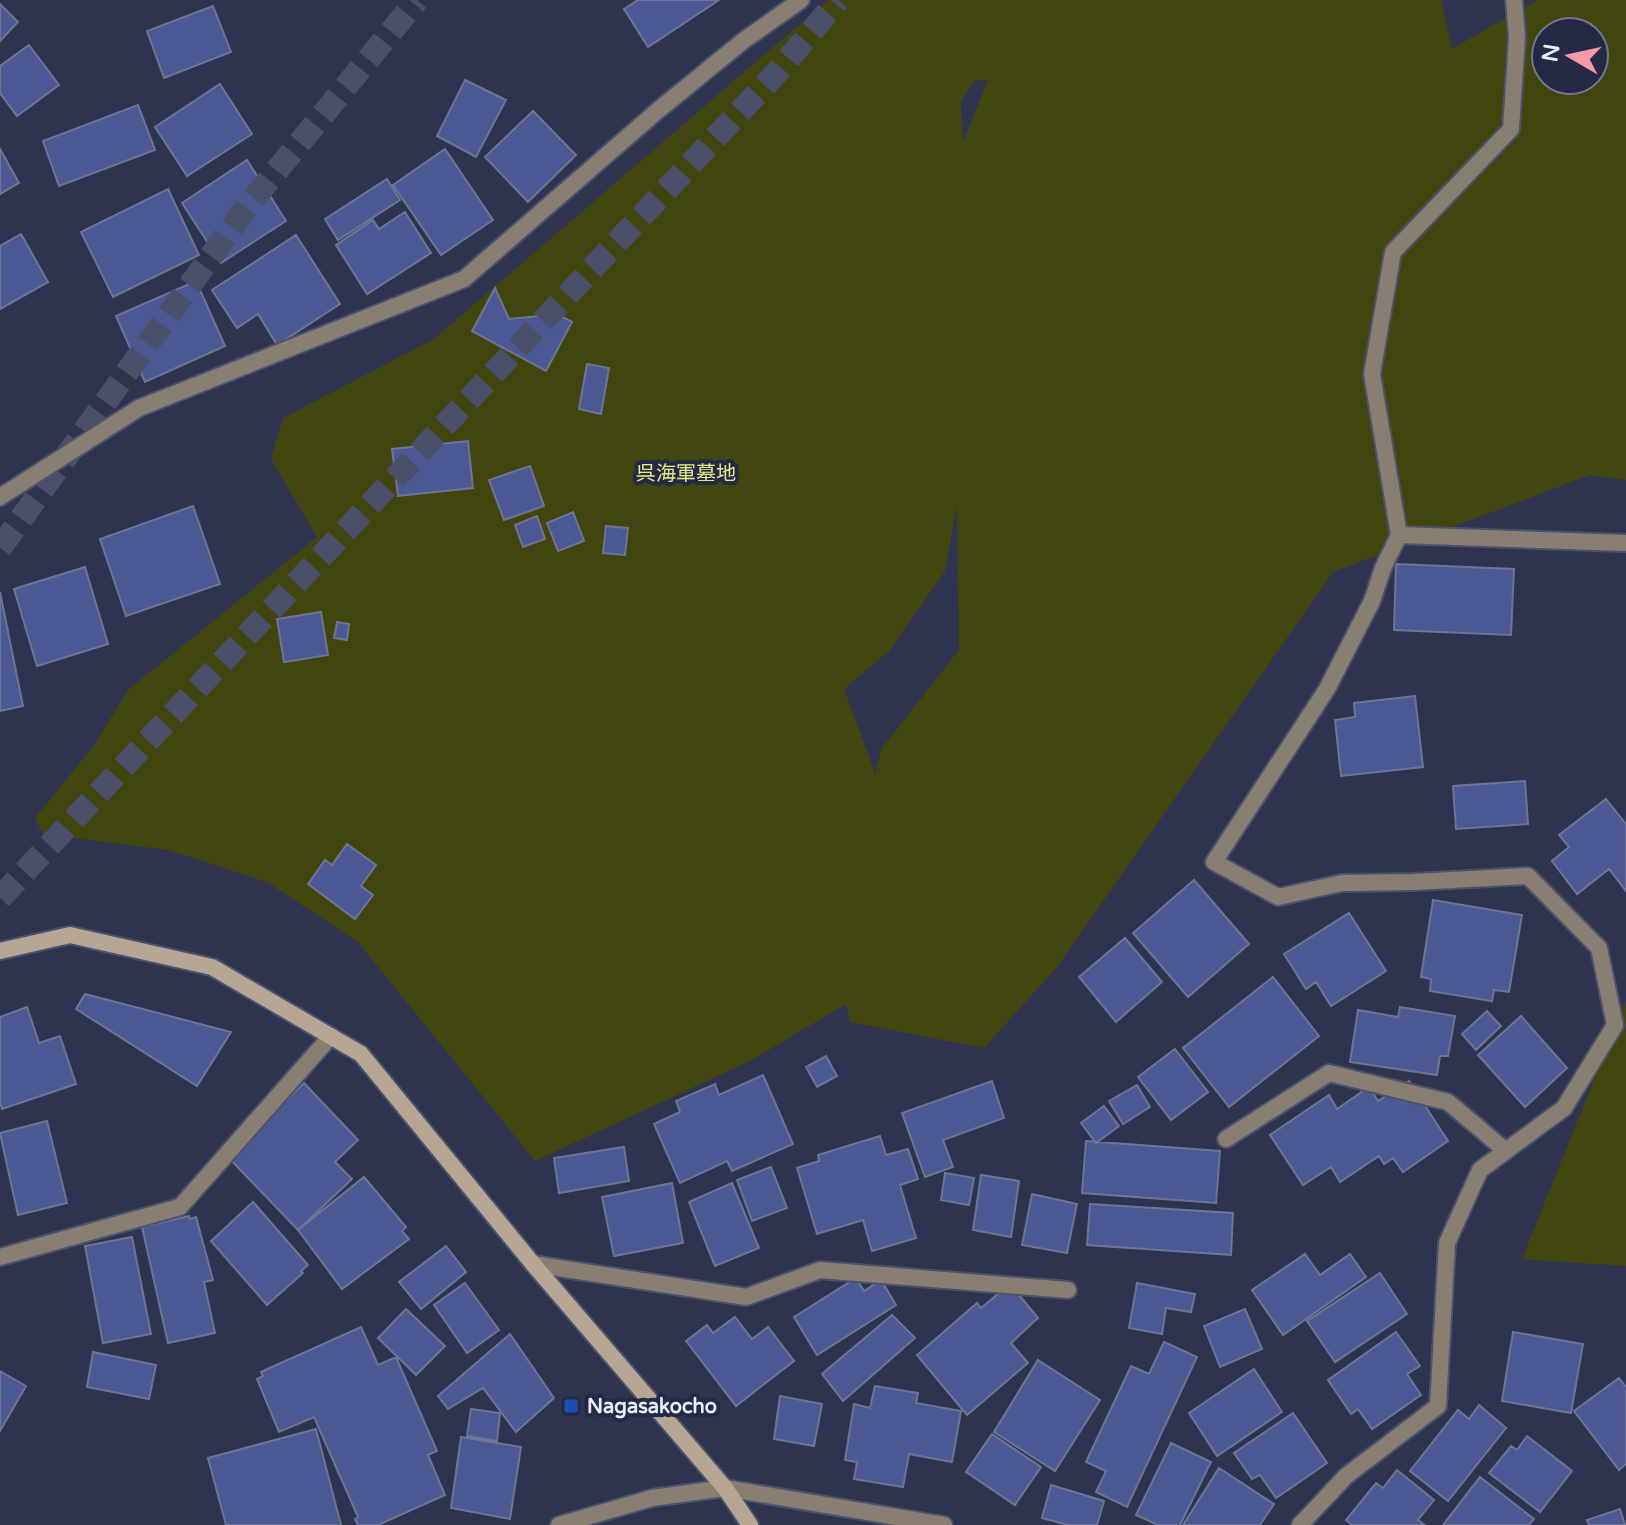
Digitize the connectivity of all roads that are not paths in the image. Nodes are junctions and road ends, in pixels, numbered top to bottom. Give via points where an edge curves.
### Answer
1 (801, 0) edge
2 (1514, 0) edge
3 (0, 497) edge
4 (1399, 535) junction
5 (1626, 543) edge
6 (0, 951) edge
7 (331, 1036) junction
8 (1226, 1139) dead end
9 (1506, 1151) junction
10 (0, 1257) edge
11 (533, 1264) junction
12 (1068, 1290) dead end
13 (725, 1488) junction
14 (559, 1525) edge
15 (750, 1525) edge
16 (944, 1525) edge
17 (1300, 1525) edge

1 - 3 street via 656,112 464,279 139,408
2 - 4 street via 1511,129 1393,252 1372,374
4 - 5 street
4 - 9 street via 1327,689 1214,862 1278,897 1342,883 1528,876 1599,948 1615,1025 1564,1108
6 - 7 street via 70,935 212,967
7 - 10 street via 180,1207
7 - 11 street via 361,1054
8 - 9 street via 1329,1073 1448,1102
9 - 17 street via 1480,1170 1447,1243 1438,1406 1346,1476
11 - 12 street via 746,1297 820,1270
11 - 13 street
13 - 14 street via 652,1498
13 - 15 street
13 - 16 street

